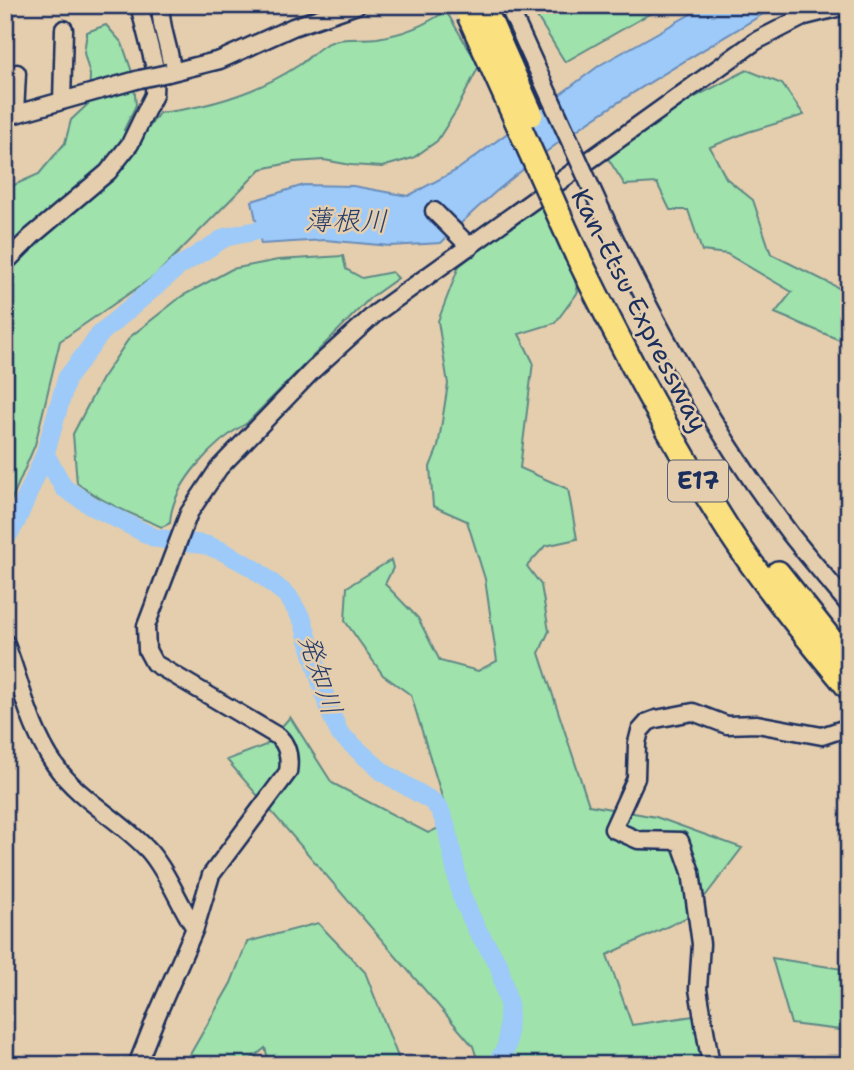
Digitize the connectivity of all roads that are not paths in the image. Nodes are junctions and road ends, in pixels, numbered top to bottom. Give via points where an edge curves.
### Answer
1 (139, 5) edge
2 (161, 5) edge
3 (357, 5) edge
4 (508, 5) edge
5 (849, 5) edge
6 (475, 8) edge
7 (64, 29) dead end
8 (17, 73) dead end
9 (170, 73) junction
10 (62, 101) junction
11 (10, 116) edge
12 (434, 211) dead end
13 (464, 241) junction
14 (584, 251) junction
15 (5, 263) edge
16 (849, 605) edge
17 (5, 642) edge
18 (849, 663) edge
19 (849, 688) edge
20 (849, 727) edge
21 (195, 928) junction
22 (137, 1065) edge
23 (711, 1065) edge

1 - 15 street via 155,68 153,95 130,144 108,172
2 - 9 street via 172,61
3 - 9 street via 220,60
4 - 16 street, bridge via 650,310 717,427 792,536
5 - 13 street via 805,16 756,41
6 - 14 highway, Kan-Etsu Expressway / E17, bridge
7 - 10 street
8 - 11 street
9 - 10 street, bridge
10 - 11 street
12 - 13 street
13 - 21 street via 313,370 219,468 189,513 170,561 146,626 150,657 279,737 286,744 289,763 288,772 211,875
14 - 18 highway, Kan-Etsu Expressway / E17 via 710,471 782,579
14 - 19 highway, Kan-Etsu Expressway / E17 via 633,368 696,477 768,586
17 - 21 street via 35,728 55,765 75,789 158,861
20 - 23 street via 822,736 757,724 727,725 693,712 656,719 640,731 636,778 613,829 638,840 680,841 685,852 701,944 698,989
21 - 22 street

